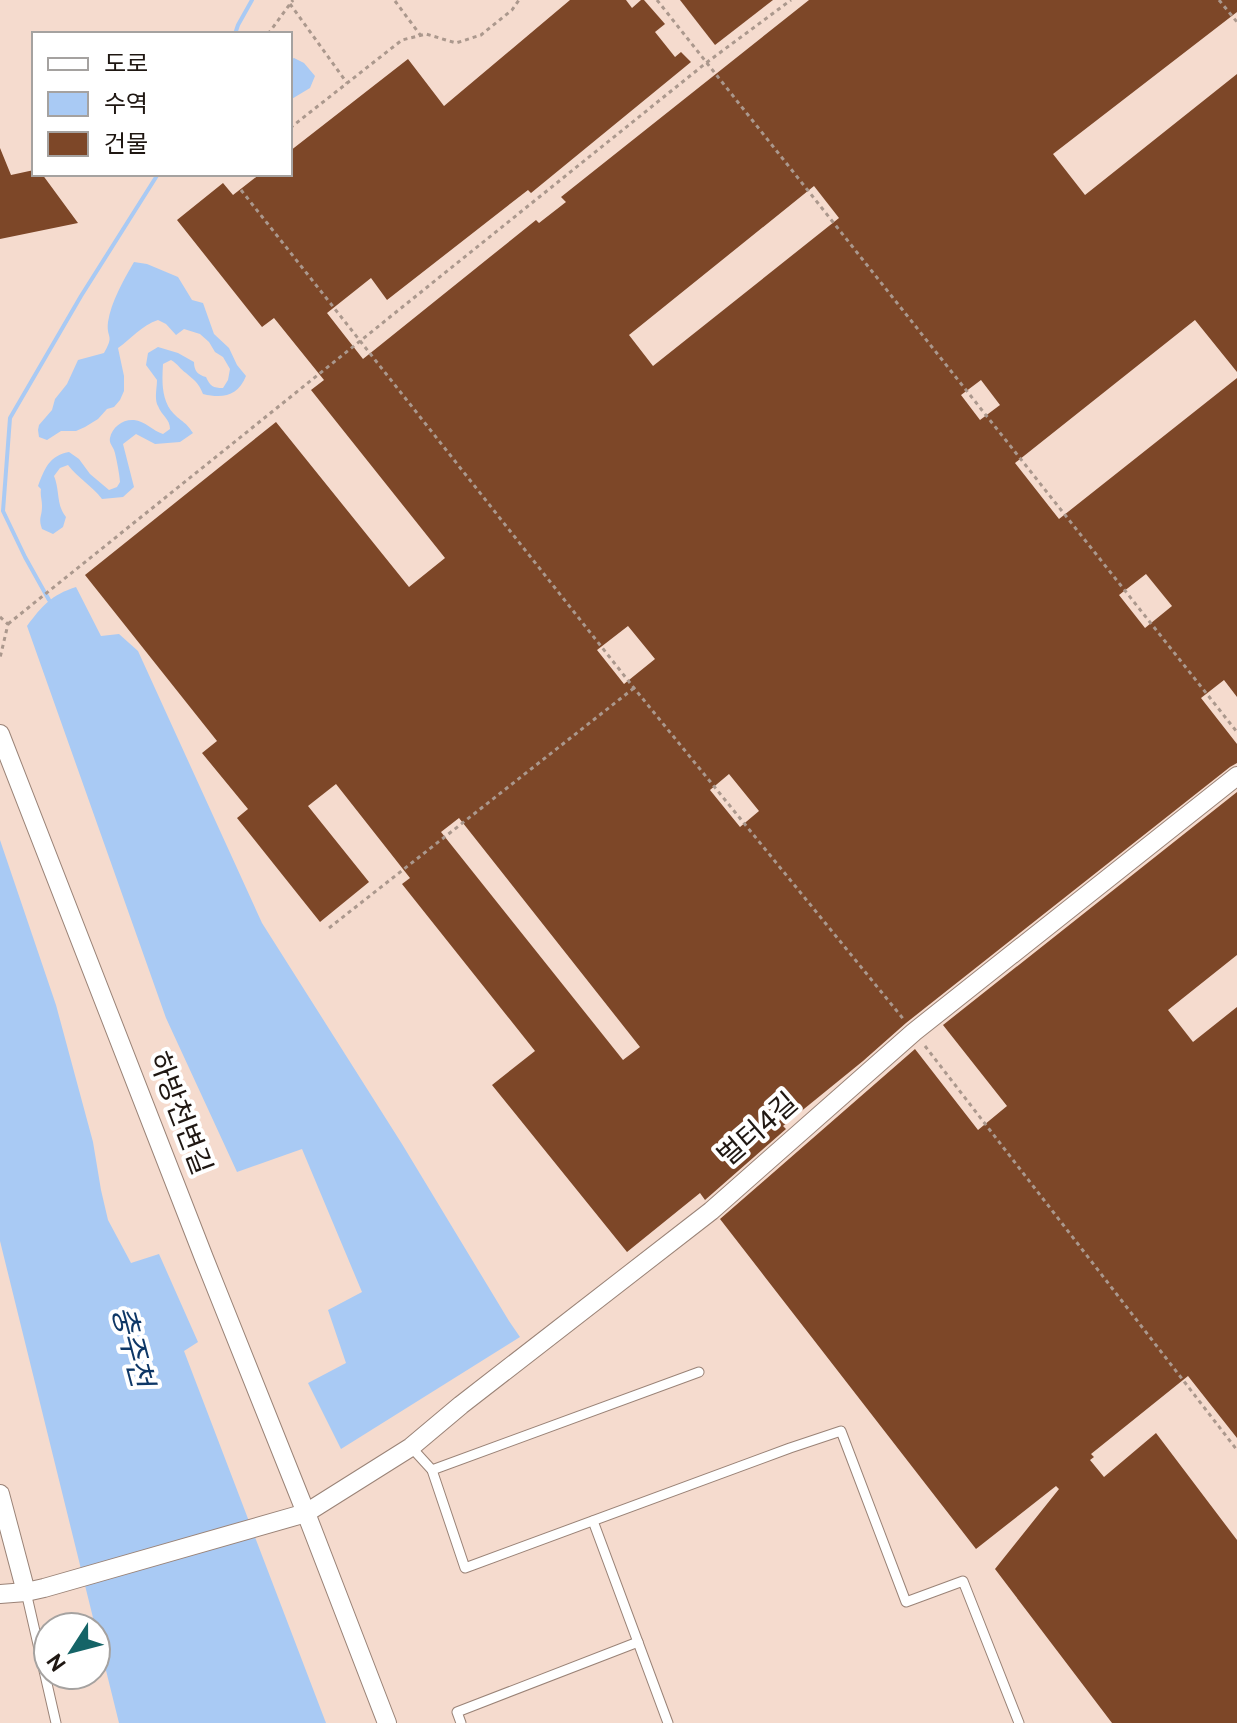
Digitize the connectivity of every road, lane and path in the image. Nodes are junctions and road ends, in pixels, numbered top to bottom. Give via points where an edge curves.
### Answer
1 (519, 0) edge
2 (657, 0) edge
3 (791, 0) edge
4 (1219, 0) edge
5 (395, 1) edge
6 (291, 2) edge
7 (1237, 22) edge
8 (269, 32) edge
9 (421, 36) junction
10 (706, 63) junction
11 (347, 83) junction
12 (292, 126) edge
13 (241, 190) dead end
14 (361, 342) junction
15 (0, 617) edge
16 (8, 624) junction
17 (0, 658) edge
18 (634, 688) junction
19 (1237, 732) edge
20 (0, 734) edge
21 (1237, 776) edge
22 (329, 928) dead end
23 (914, 1032) junction
24 (699, 1372) dead end
25 (411, 1447) junction
26 (1237, 1450) edge
27 (432, 1470) junction
28 (0, 1494) edge
29 (306, 1513) junction
30 (593, 1521) junction
31 (35, 1590) junction
32 (0, 1594) edge
33 (638, 1642) junction
34 (56, 1723) edge
35 (387, 1723) edge
36 (461, 1723) edge
37 (668, 1723) edge
38 (1019, 1723) edge

1 - 9 path via 481,35 456,43
2 - 10 path
3 - 10 path
4 - 7 path
5 - 9 path
6 - 8 path
6 - 11 path
9 - 11 path via 402,40
10 - 14 path
10 - 19 path
11 - 12 path
13 - 14 path
14 - 16 path
14 - 18 path
15 - 16 path
16 - 17 path
18 - 22 path
18 - 23 path
20 - 29 street, 하방천변길
21 - 23 street, 벌터4길
23 - 25 street, 벌터4길 via 711,1211
23 - 26 path
24 - 27 lane
25 - 27 lane
25 - 29 street, 벌터4길
27 - 30 lane via 465,1568
28 - 31 street
29 - 31 street, 벌터4길
29 - 35 street, 하방천변길
30 - 33 lane
30 - 38 lane via 841,1431 906,1602 963,1581
31 - 32 street, 벌터4길
31 - 34 lane
33 - 36 lane via 457,1712
33 - 37 lane

